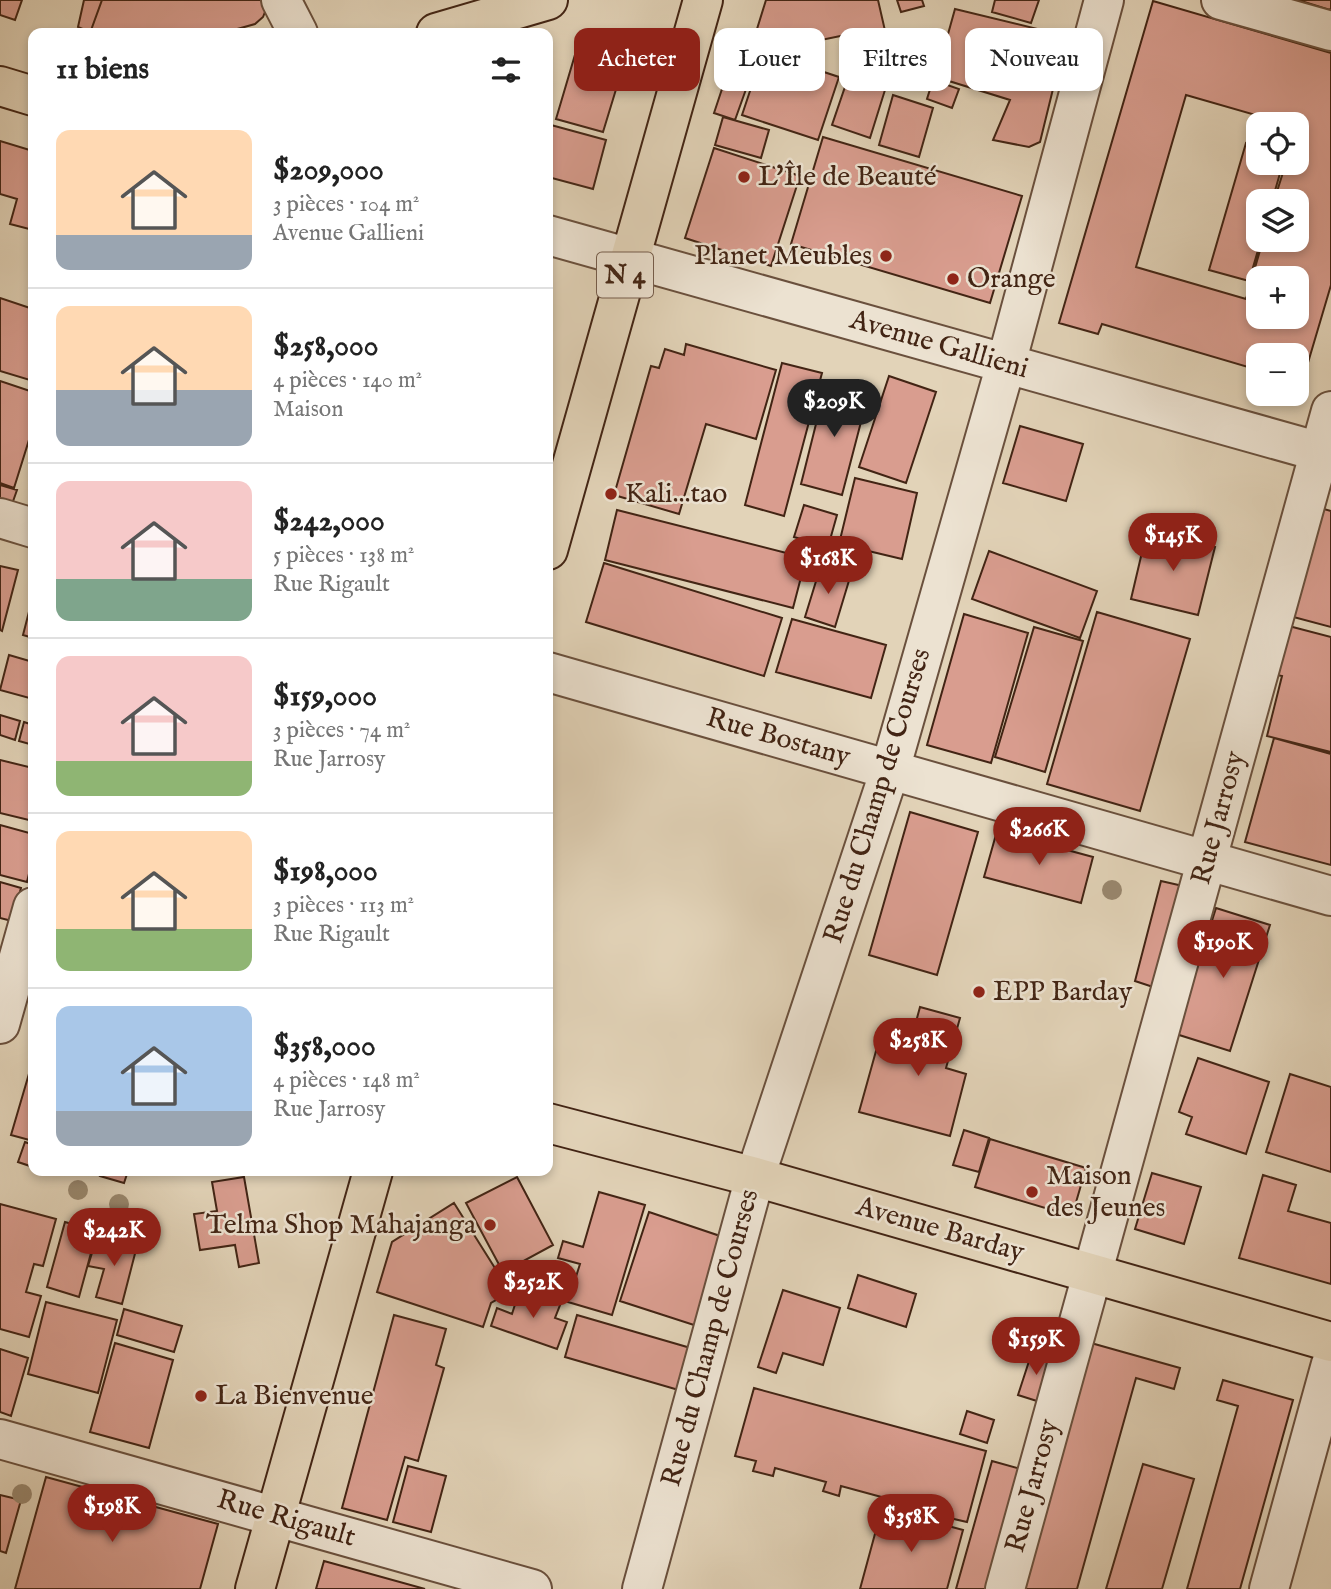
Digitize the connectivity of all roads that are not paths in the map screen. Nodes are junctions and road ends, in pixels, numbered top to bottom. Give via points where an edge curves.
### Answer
1 (281, 0) edge
2 (548, 0) edge
3 (703, 0) edge
4 (1104, 0) edge
5 (1221, 0) edge
6 (508, 6) edge
7 (295, 28) edge
8 (449, 28) edge
9 (1331, 31) edge
10 (0, 86) edge
11 (28, 94) edge
12 (553, 236) edge
13 (630, 258) junction
14 (1006, 364) junction
15 (1331, 411) edge
16 (1325, 454) edge
17 (0, 518) edge
18 (28, 526) edge
19 (553, 532) edge
20 (553, 673) edge
21 (890, 770) junction
22 (1207, 860) junction
23 (1331, 896) edge
24 (28, 927) edge
25 (16, 976) edge
26 (0, 1024) edge
27 (553, 1124) edge
28 (372, 1176) edge
29 (755, 1177) junction
30 (1092, 1273) junction
31 (1331, 1342) edge
32 (1331, 1364) edge
33 (0, 1439) edge
34 (276, 1516) junction
35 (255, 1589) edge
36 (531, 1589) edge
37 (642, 1589) edge
38 (1005, 1589) edge
39 (1269, 1589) edge

1 - 7 street
2 - 6 main road
3 - 13 main road, N 4
4 - 14 street, Rue du Champ de Courses
5 - 9 street
6 - 8 main road
10 - 11 main road
12 - 13 street, Avenue Gallieni
13 - 14 street, Avenue Gallieni
13 - 19 main road, N 4
14 - 16 street, Avenue Gallieni
14 - 21 street, Rue du Champ de Courses
15 - 16 street, Rue Jarrosy
16 - 22 street, Rue Jarrosy
17 - 18 street
20 - 21 street, Rue Bostany
21 - 22 street, Rue Bostany
21 - 29 street, Rue du Champ de Courses
22 - 23 street, Rue Bostany
22 - 30 street, Rue Jarrosy
24 - 25 street
25 - 26 street
27 - 29 main road, Avenue Barday
28 - 34 main road
29 - 30 main road, Avenue Barday
29 - 37 street, Rue du Champ de Courses
30 - 31 main road, Avenue Barday
30 - 38 street, Rue Jarrosy
32 - 39 street
33 - 34 street, Rue Rigault
34 - 35 main road
34 - 36 street, Rue Rigault

